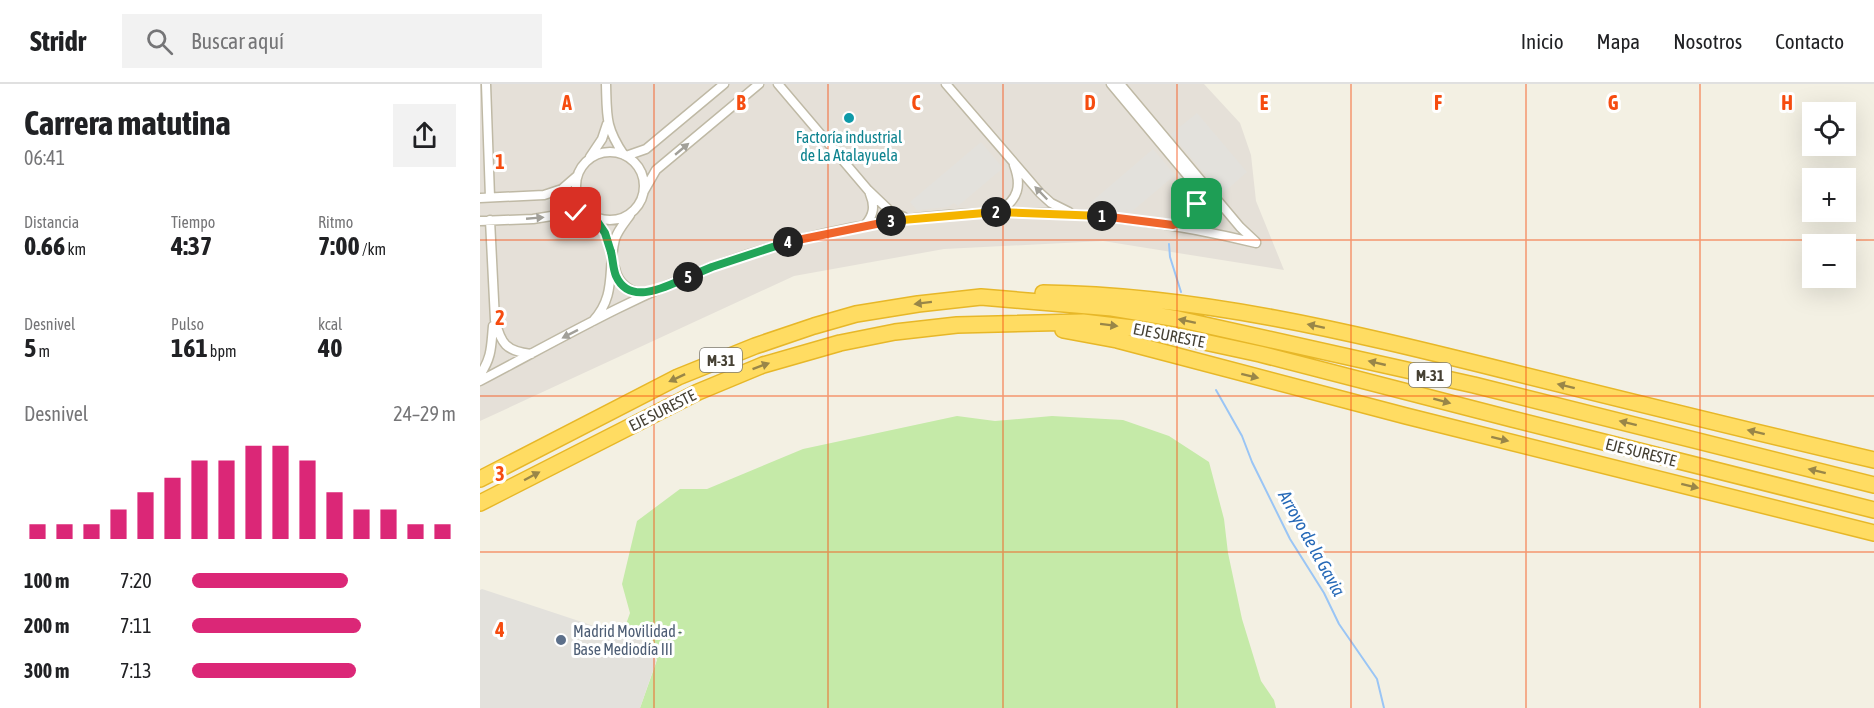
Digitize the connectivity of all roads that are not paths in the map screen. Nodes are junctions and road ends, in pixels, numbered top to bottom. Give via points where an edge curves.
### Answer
1 (486, 84) edge
2 (606, 84) edge
3 (724, 84) edge
4 (759, 84) edge
5 (778, 84) edge
6 (946, 84) edge
7 (1112, 84) edge
8 (1120, 84) edge
9 (608, 120) junction
10 (625, 156) junction
11 (587, 162) junction
12 (1014, 165) junction
13 (578, 176) junction
14 (868, 190) junction
15 (644, 191) junction
16 (480, 198) edge
17 (490, 198) junction
18 (632, 212) junction
19 (1000, 212) junction
20 (1073, 213) junction
21 (592, 215) junction
22 (908, 219) junction
23 (490, 220) junction
24 (480, 221) edge
25 (864, 225) junction
26 (1173, 225) junction
27 (612, 256) junction
28 (652, 293) junction
29 (981, 297) junction
30 (495, 320) junction
31 (590, 324) junction
32 (988, 324) junction
33 (532, 354) junction
34 (480, 375) edge
35 (480, 381) edge
36 (1874, 460) edge
37 (480, 479) edge
38 (1874, 485) edge
39 (480, 503) edge
40 (1874, 510) edge
41 (1874, 533) edge

1 - 17 street
2 - 9 street
3 - 10 street via 646,149
15 -> 4 street via 656,170
5 - 14 street
6 - 12 street
7 - 26 street via 1197,187 1195,210 1182,223
8 - 26 street via 1256,243
9 - 10 street via 612,139
9 - 11 street via 602,139
10 - 11 street via 605,153
10 - 15 street via 638,167
11 - 13 street
12 - 19 street via 1019,183 1017,193
20 -> 12 street via 1044,198
13 - 17 street via 556,192
13 - 21 street via 578,198
14 - 22 street via 891,212
14 - 25 street via 874,210
15 - 18 street
16 - 17 street
18 - 21 street via 611,220
18 - 27 street via 616,237
19 - 20 street
19 - 22 street
20 - 26 street
23 -> 21 street via 570,213
21 - 27 street via 605,233
22 - 25 street
23 - 24 street
23 - 30 street
25 - 28 street via 795,239 712,267
27 - 28 street via 616,275 625,286 636,292
27 - 31 street via 610,291
28 - 31 street
36 -> 29 highway via 1377,339 1250,312 1080,293
29 -> 37 highway, EJE SURESTE / M-31 via 856,314 755,346 678,377
38 -> 29 highway, EJE SURESTE / M-31 via 1474,385 1178,319 1112,308
30 - 33 street via 505,344 515,351
30 - 34 street via 492,348
31 -> 33 street
39 -> 32 highway, EJE SURESTE / M-31 via 698,392 763,365 895,332
32 -> 40 highway, EJE SURESTE / M-31 via 1083,322 1160,332
32 -> 41 highway via 1117,340
33 - 35 street

